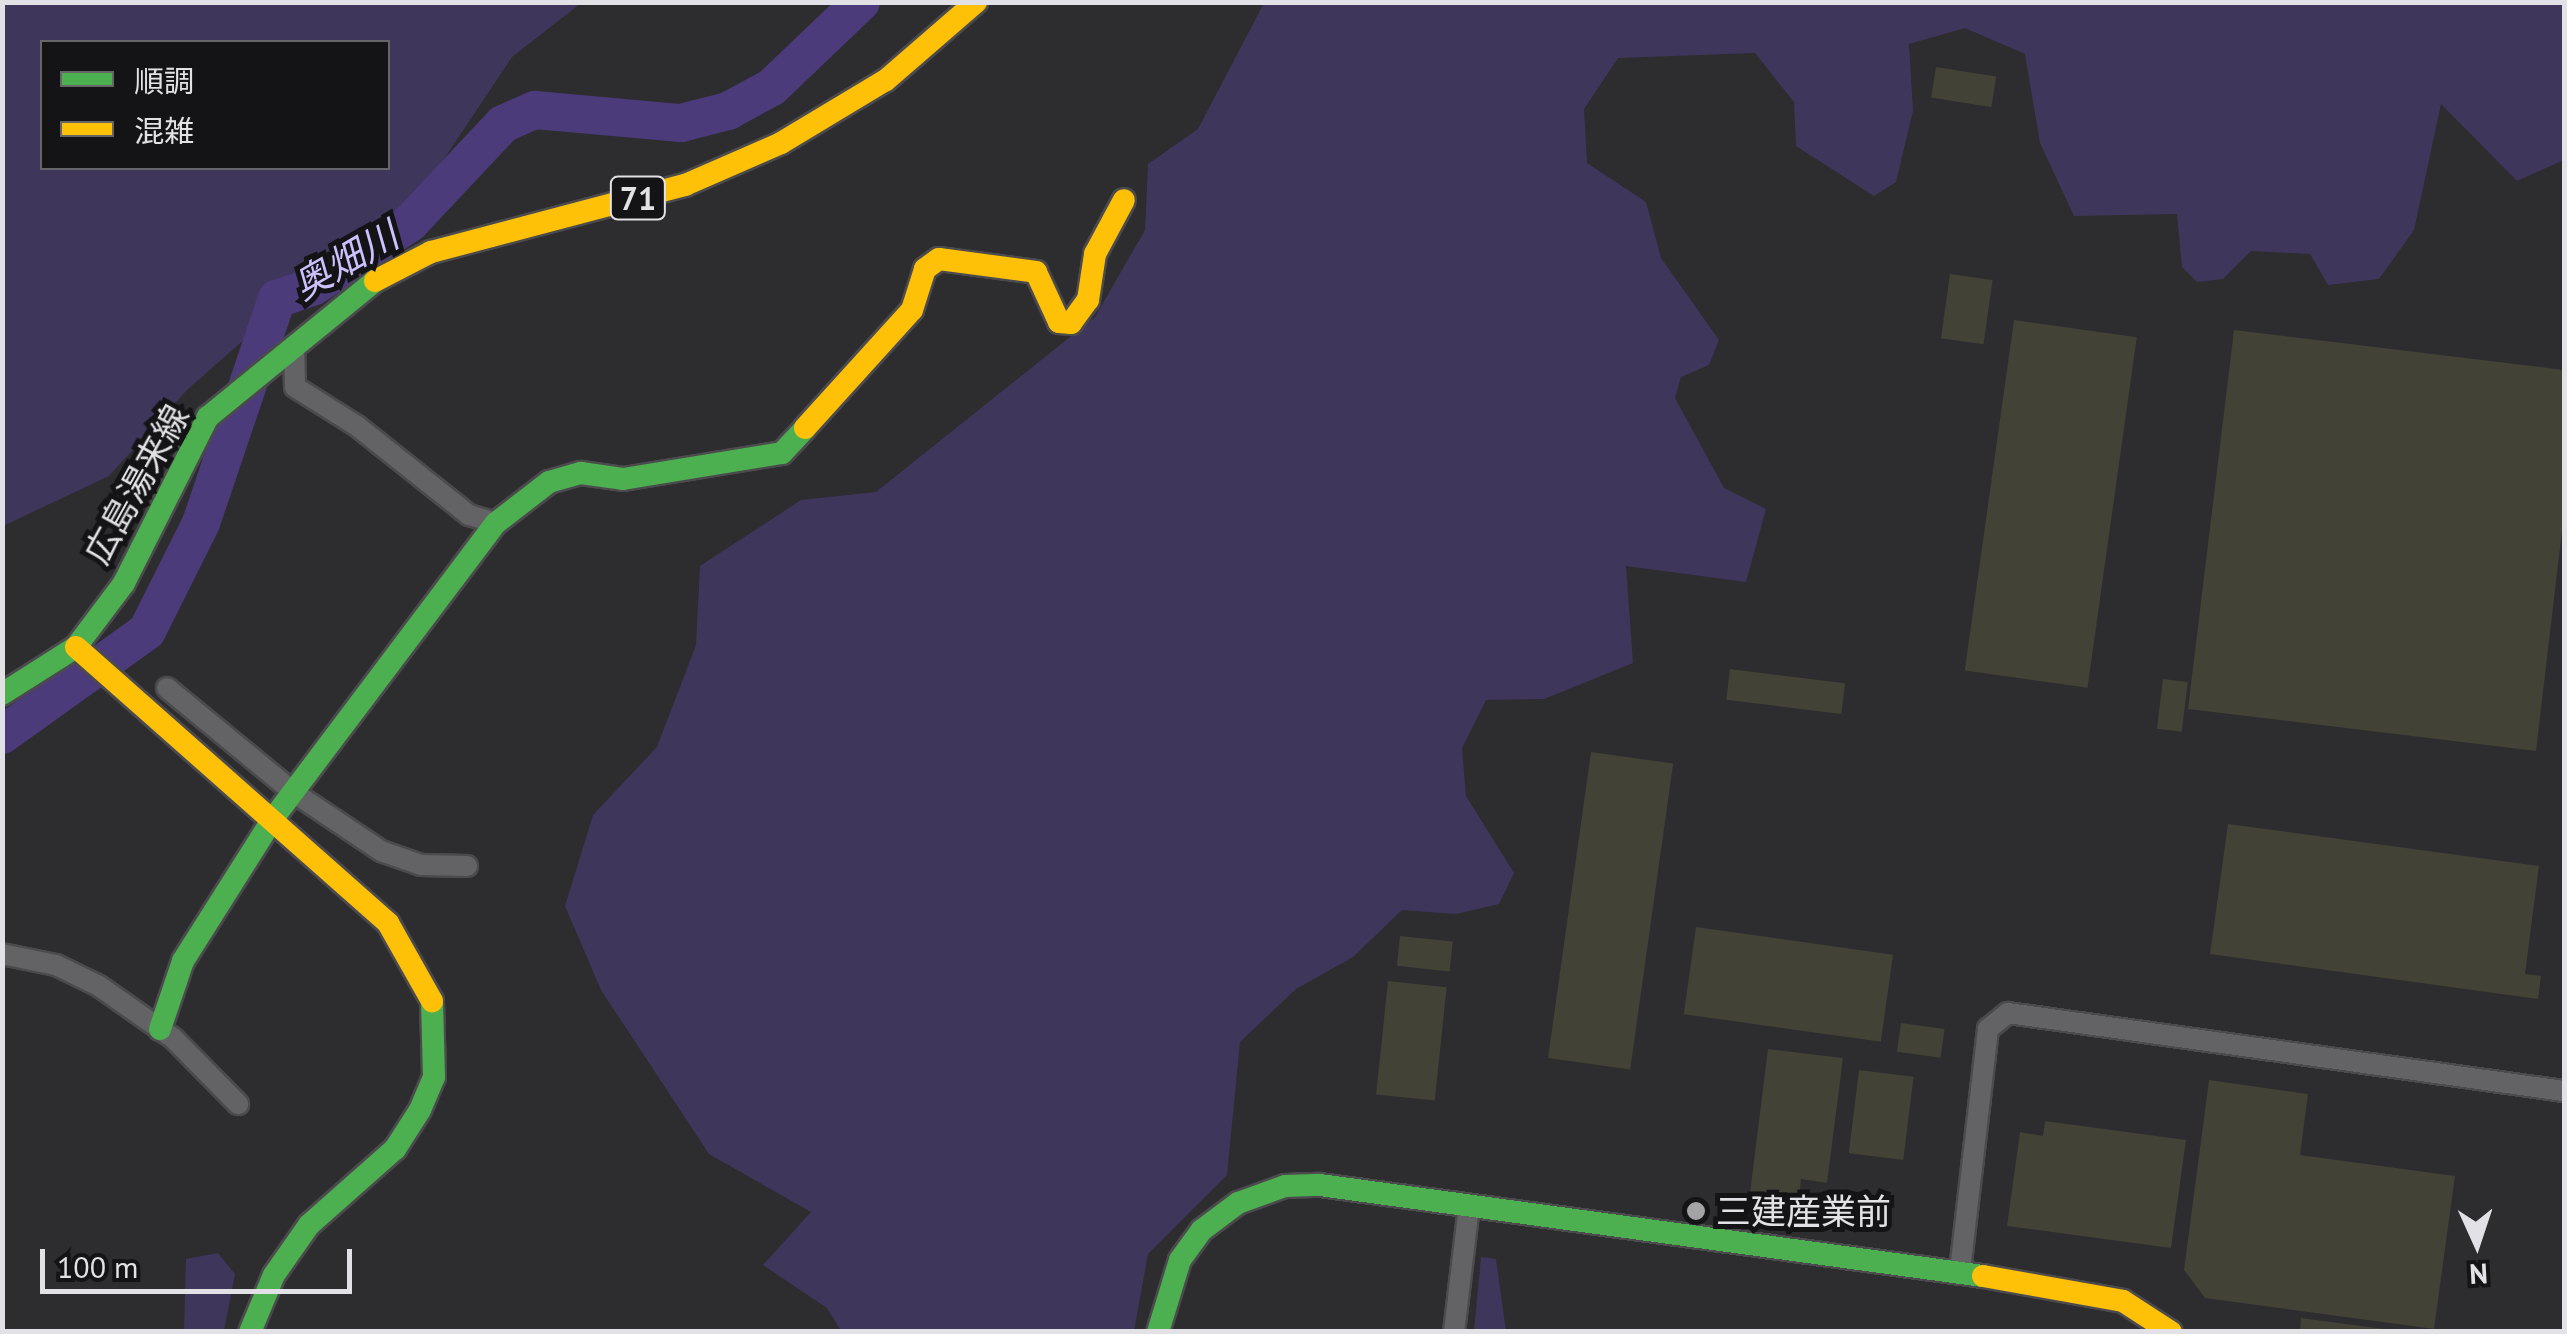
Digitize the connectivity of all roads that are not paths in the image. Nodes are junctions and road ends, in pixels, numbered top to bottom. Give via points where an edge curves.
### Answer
1 (976, 2) edge
2 (1124, 200) dead end
3 (288, 350) junction
4 (496, 523) junction
5 (76, 647) junction
6 (167, 688) dead end
7 (2, 694) edge
8 (292, 792) junction
9 (272, 820) junction
10 (467, 866) dead end
11 (2, 954) edge
12 (160, 1029) junction
13 (2564, 1091) edge
14 (238, 1104) dead end
15 (1469, 1206) junction
16 (1960, 1272) junction
17 (250, 1332) edge
18 (1158, 1332) edge
19 (1454, 1332) edge
20 (2172, 1332) edge

1 - 3 street, 広島湯来線 / 71 via 886,80 781,142 685,186 431,252 366,286
2 - 4 street via 1095,254 1088,300 1070,323 1059,322 1036,272 938,259 925,268 912,310 782,453 622,479 581,474 550,482
3 - 4 street via 295,387 357,426 469,515
3 - 5 street, 広島湯来線 / 71 via 208,417 124,583
4 - 8 street
5 - 7 street, 広島湯来線 / 71
5 - 9 street
6 - 8 street
8 - 9 street
8 - 10 street via 381,851 421,865
9 - 12 street via 183,962
9 - 17 street via 408,949 436,1014 437,1044 434,1077 412,1124 394,1150 308,1225 274,1275
11 - 12 street via 56,965
12 - 14 street via 211,1071
13 - 16 street via 2008,1012 1988,1029
15 - 16 street
15 - 18 street via 1320,1185 1285,1186 1238,1204 1202,1230 1180,1260
15 - 19 street
16 - 20 street via 2096,1293 2155,1316

